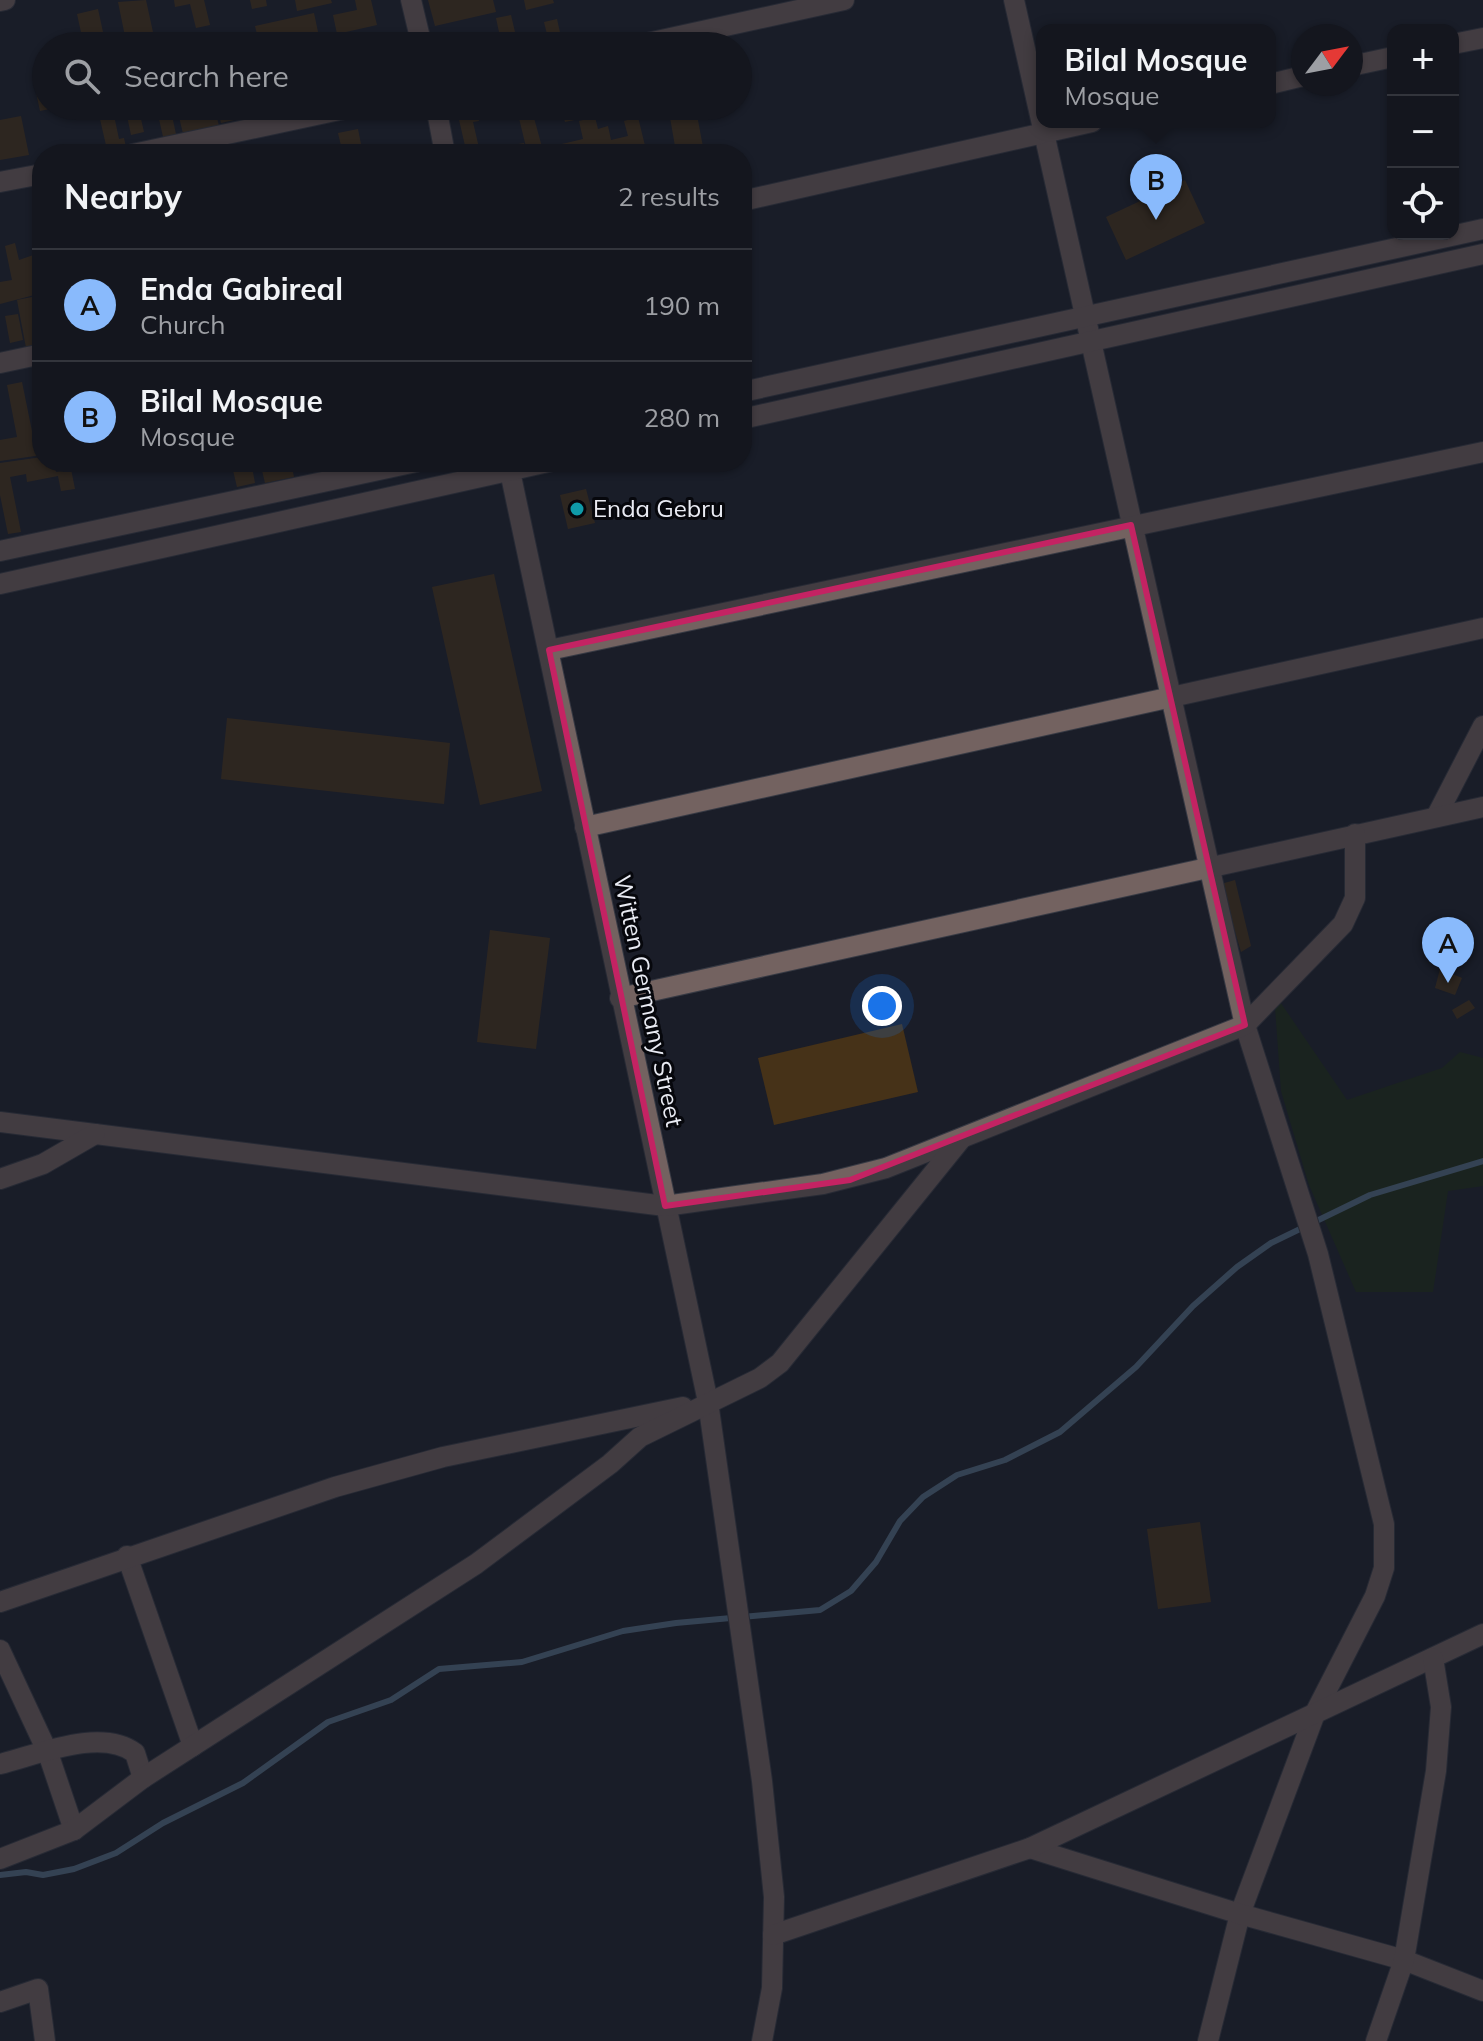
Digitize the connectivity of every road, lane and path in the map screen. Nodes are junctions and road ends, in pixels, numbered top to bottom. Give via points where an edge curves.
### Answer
1 (411, 0) edge
2 (844, 0) edge
3 (1014, 0) edge
4 (419, 32) edge
5 (698, 32) edge
6 (1483, 38) edge
7 (1459, 43) edge
8 (1387, 58) edge
9 (1363, 63) edge
10 (1036, 101) edge
11 (292, 120) edge
12 (439, 120) edge
13 (1042, 128) edge
14 (1065, 128) edge
15 (1043, 133) junction
16 (180, 144) edge
17 (443, 144) edge
18 (32, 176) edge
19 (0, 182) edge
20 (752, 199) edge
21 (1483, 229) edge
22 (1483, 254) edge
23 (1364, 255) junction
24 (1369, 280) junction
25 (1084, 319) junction
26 (1090, 342) junction
27 (32, 356) edge
28 (0, 363) edge
29 (752, 390) edge
30 (752, 417) edge
31 (1483, 452) edge
32 (369, 472) edge
33 (482, 472) edge
34 (509, 472) edge
35 (1131, 525) junction
36 (67, 537) junction
37 (0, 551) edge
38 (72, 568) junction
39 (0, 584) edge
40 (1483, 628) edge
41 (549, 650) junction
42 (1169, 697) junction
43 (1483, 726) edge
44 (1483, 807) edge
45 (1436, 817) junction
46 (585, 827) junction
47 (1355, 834) junction
48 (1207, 867) junction
49 (620, 998) junction
50 (1245, 1025) junction
51 (0, 1122) edge
52 (95, 1134) junction
53 (962, 1137) junction
54 (0, 1179) edge
55 (665, 1206) junction
56 (708, 1402) junction
57 (127, 1556) junction
58 (0, 1602) edge
59 (1483, 1634) edge
60 (0, 1650) edge
61 (1433, 1658) junction
62 (1316, 1711) junction
63 (193, 1746) junction
64 (48, 1753) junction
65 (0, 1764) edge
66 (143, 1778) junction
67 (74, 1830) junction
68 (1030, 1848) junction
69 (0, 1859) edge
70 (1240, 1914) junction
71 (773, 1935) junction
72 (1404, 1960) junction
73 (1483, 1991) edge
74 (0, 2002) edge
75 (45, 2041) edge
76 (762, 2041) edge
77 (1208, 2041) edge
78 (1376, 2041) edge

1 - 4 street
2 - 5 street
3 - 10 street
6 - 7 street
8 - 9 street
11 - 16 street
12 - 17 street
13 - 15 street
14 - 15 street
15 - 20 street
15 - 25 street
18 - 19 street
21 - 23 street
22 - 24 street
23 - 24 street
23 - 25 street
24 - 26 street
25 - 26 street
25 - 29 street
26 - 30 street
26 - 35 street
27 - 28 street
31 - 35 street
32 - 36 street
33 - 38 street
34 - 41 street, Witten Germany Street
35 - 41 street
35 - 42 street
36 - 37 street
36 - 38 street
38 - 39 street
40 - 42 street
41 - 46 street, Witten Germany Street
42 - 46 street
42 - 48 street
43 - 45 street
44 - 45 street
45 - 47 street
46 - 49 street, Witten Germany Street
47 - 48 street
47 - 50 street via 1353,909
48 - 49 street
48 - 50 street
49 - 55 street, Witten Germany Street
50 - 53 street
50 - 62 street via 1318,1254 1384,1524 1384,1568 1375,1596
51 - 52 street
52 - 54 street via 51,1160
52 - 55 street
53 - 55 street via 850,1180
53 - 56 street via 780,1363
55 - 56 street, Witten Germany Street
56 - 57 street via 443,1457
56 - 63 street via 640,1437 476,1564
56 - 71 street, Witten Germany Street via 769,1848
57 - 58 street
57 - 63 street
59 - 61 street
60 - 64 street
61 - 62 street
61 - 72 street via 1441,1707 1436,1771
62 - 68 street
62 - 70 street
63 - 66 street
64 - 65 street
64 - 66 street via 85,1743 128,1747 138,1758
64 - 67 street
66 - 67 street
67 - 69 street
68 - 70 street
68 - 71 street
70 - 72 street
70 - 77 street
71 - 76 street, Witten Germany Street via 772,1988
72 - 73 street
72 - 78 street
74 - 75 street via 38,1989

